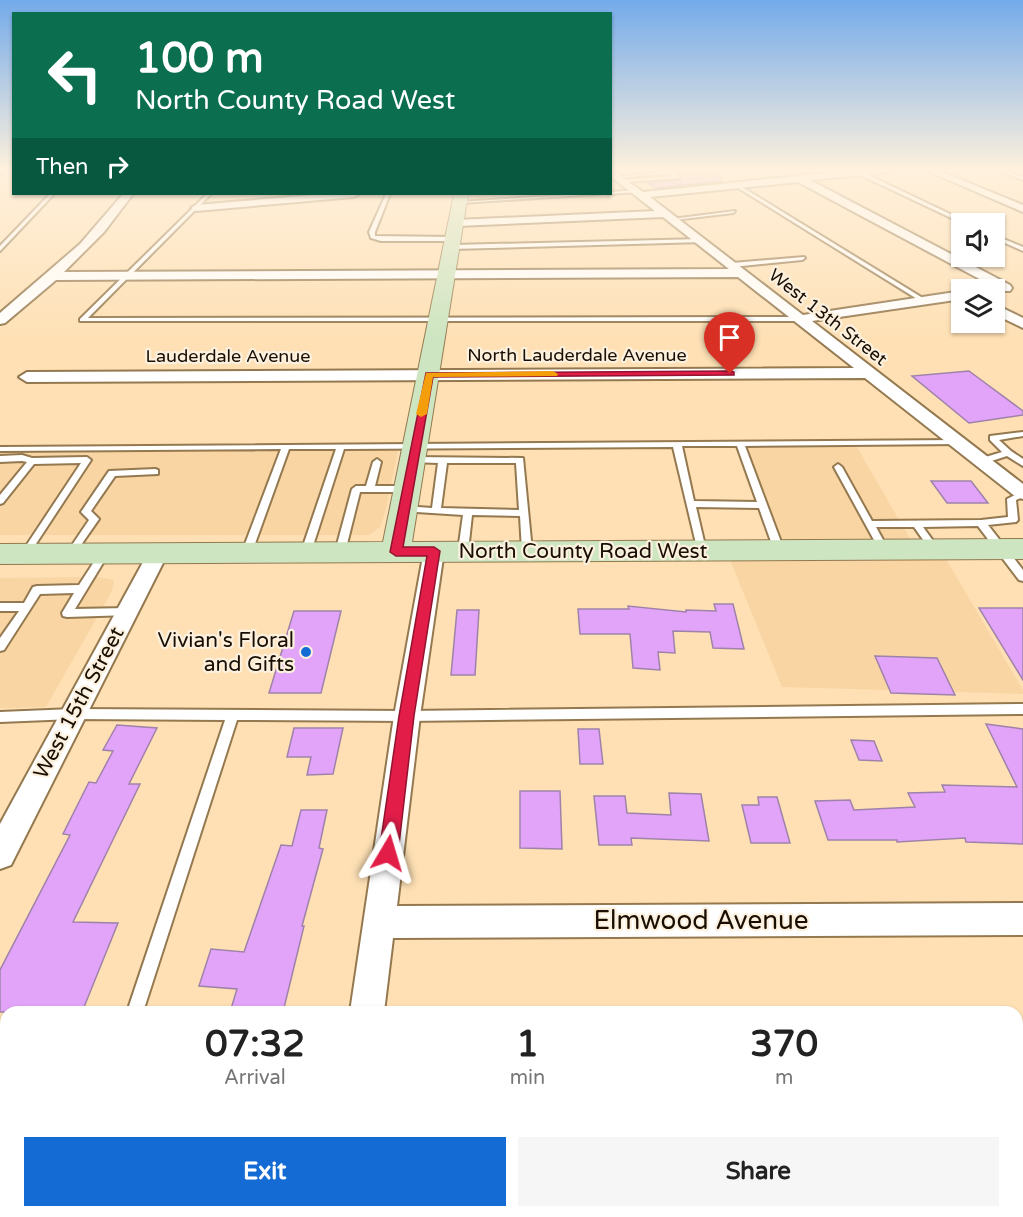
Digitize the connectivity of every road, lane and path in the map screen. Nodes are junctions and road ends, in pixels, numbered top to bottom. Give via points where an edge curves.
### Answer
1 (22, 226) edge
2 (105, 226) edge
3 (177, 226) edge
4 (375, 226) edge
5 (437, 226) edge
6 (456, 226) edge
7 (516, 226) edge
8 (683, 226) edge
9 (803, 226) edge
10 (885, 226) edge
11 (702, 241) junction
12 (1005, 241) edge
13 (0, 249) edge
14 (1023, 249) edge
15 (802, 258) dead end
16 (738, 269) junction
17 (447, 274) junction
18 (126, 275) junction
19 (53, 276) junction
20 (982, 279) edge
21 (1023, 286) edge
22 (1005, 288) edge
23 (951, 297) edge
24 (924, 301) junction
25 (1005, 314) edge
26 (801, 319) junction
27 (0, 320) edge
28 (439, 320) junction
29 (1023, 324) edge
30 (870, 373) junction
31 (429, 375) junction
32 (27, 377) dead end
33 (1023, 434) edge
34 (958, 442) junction
35 (677, 444) junction
36 (740, 444) junction
37 (286, 446) junction
38 (341, 446) junction
39 (0, 449) edge
40 (414, 453) junction
41 (1008, 453) junction
42 (0, 459) edge
43 (446, 460) junction
44 (32, 461) junction
45 (982, 461) junction
46 (377, 462) dead end
47 (1023, 463) edge
48 (838, 467) dead end
49 (155, 472) dead end
50 (370, 489) junction
51 (1023, 493) edge
52 (406, 499) junction
53 (0, 501) edge
54 (691, 504) junction
55 (762, 505) junction
56 (436, 511) junction
57 (468, 512) junction
58 (524, 513) junction
59 (916, 523) junction
60 (981, 523) junction
61 (869, 524) junction
62 (883, 549) junction
63 (934, 549) junction
64 (1013, 549) edge
65 (701, 550) junction
66 (778, 550) junction
67 (434, 551) junction
68 (463, 551) junction
69 (527, 551) junction
70 (247, 552) junction
71 (306, 552) junction
72 (340, 552) junction
73 (396, 552) junction
74 (71, 553) junction
75 (104, 553) junction
76 (158, 553) junction
77 (12, 554) edge
78 (1023, 577) edge
79 (82, 589) junction
80 (0, 607) edge
81 (27, 607) junction
82 (127, 612) junction
83 (0, 646) edge
84 (1023, 709) edge
85 (73, 714) junction
86 (233, 715) junction
87 (406, 716) junction
88 (0, 717) edge
89 (0, 854) edge
90 (1023, 919) edge
91 (380, 922) junction
92 (137, 1006) edge
93 (368, 1006) edge

1 - 13 lane
2 - 19 street
3 - 18 lane
4 - 5 lane via 373,237 381,239
6 - 17 main road
7 - 11 lane
8 - 11 street, West 13th Street
9 - 24 lane
10 - 20 street
11 - 16 street, West 13th Street
12 - 14 lane
15 - 16 lane
16 - 17 street
16 - 26 street, West 13th Street
17 - 18 street
17 - 28 main road
18 - 19 street
18 - 28 lane via 82,320
19 - 27 street
21 - 22 street
23 - 24 street
24 - 26 street
25 - 29 street
26 - 28 lane
26 - 30 street, West 13th Street
28 - 31 main road
30 - 31 street, North Lauderdale Avenue
30 - 34 street, West 13th Street
31 - 32 street, Lauderdale Avenue
31 - 40 main road
33 - 41 lane via 993,438
34 - 36 lane
34 - 45 street, West 13th Street
35 - 36 lane
35 - 40 lane
35 - 54 lane
36 - 55 lane
37 - 38 lane
37 - 39 lane
37 - 70 lane
38 - 40 lane
38 - 71 lane
40 - 43 lane
40 - 52 main road
41 - 45 lane
41 - 47 lane
42 - 44 lane
43 - 56 lane
43 - 58 lane via 520,460
44 - 53 lane
44 - 77 lane via 87,460
45 - 51 street, West 13th Street
46 - 50 lane
48 - 61 lane
49 - 74 lane via 112,473 86,512 94,519
50 - 52 lane
50 - 72 lane via 356,489
51 - 60 lane via 1011,499 1013,520
52 - 56 lane
52 - 73 main road
54 - 55 lane
54 - 65 lane
55 - 66 lane
56 - 57 lane
57 - 58 lane
57 - 68 lane
58 - 69 lane
59 - 60 lane
59 - 61 lane
59 - 63 lane
60 - 64 lane
61 - 62 lane
62 - 63 main road, North County Road West
62 - 66 main road, North County Road West
63 - 64 main road, North County Road West
64 - 78 lane
65 - 66 main road, North County Road West
65 - 69 main road, North County Road West
67 - 68 main road, North County Road West
67 - 73 main road, North County Road West
67 - 87 street
68 - 69 main road, North County Road West
70 - 71 main road, North County Road West
70 - 76 main road, North County Road West
71 - 72 main road, North County Road West
72 - 73 main road, North County Road West
74 - 75 main road, North County Road West
74 - 77 main road, North County Road West
75 - 76 main road, North County Road West
75 - 79 lane
76 - 82 street, West 15th Street
79 - 81 lane via 37,590
79 - 82 lane via 67,613
80 - 81 lane
81 - 83 lane
82 - 85 street, West 15th Street
84 - 87 lane
85 - 86 lane
85 - 88 lane
85 - 89 street, West 15th Street
86 - 87 lane
86 - 92 lane
87 - 91 street
90 - 91 street, Elmwood Avenue
91 - 93 street

